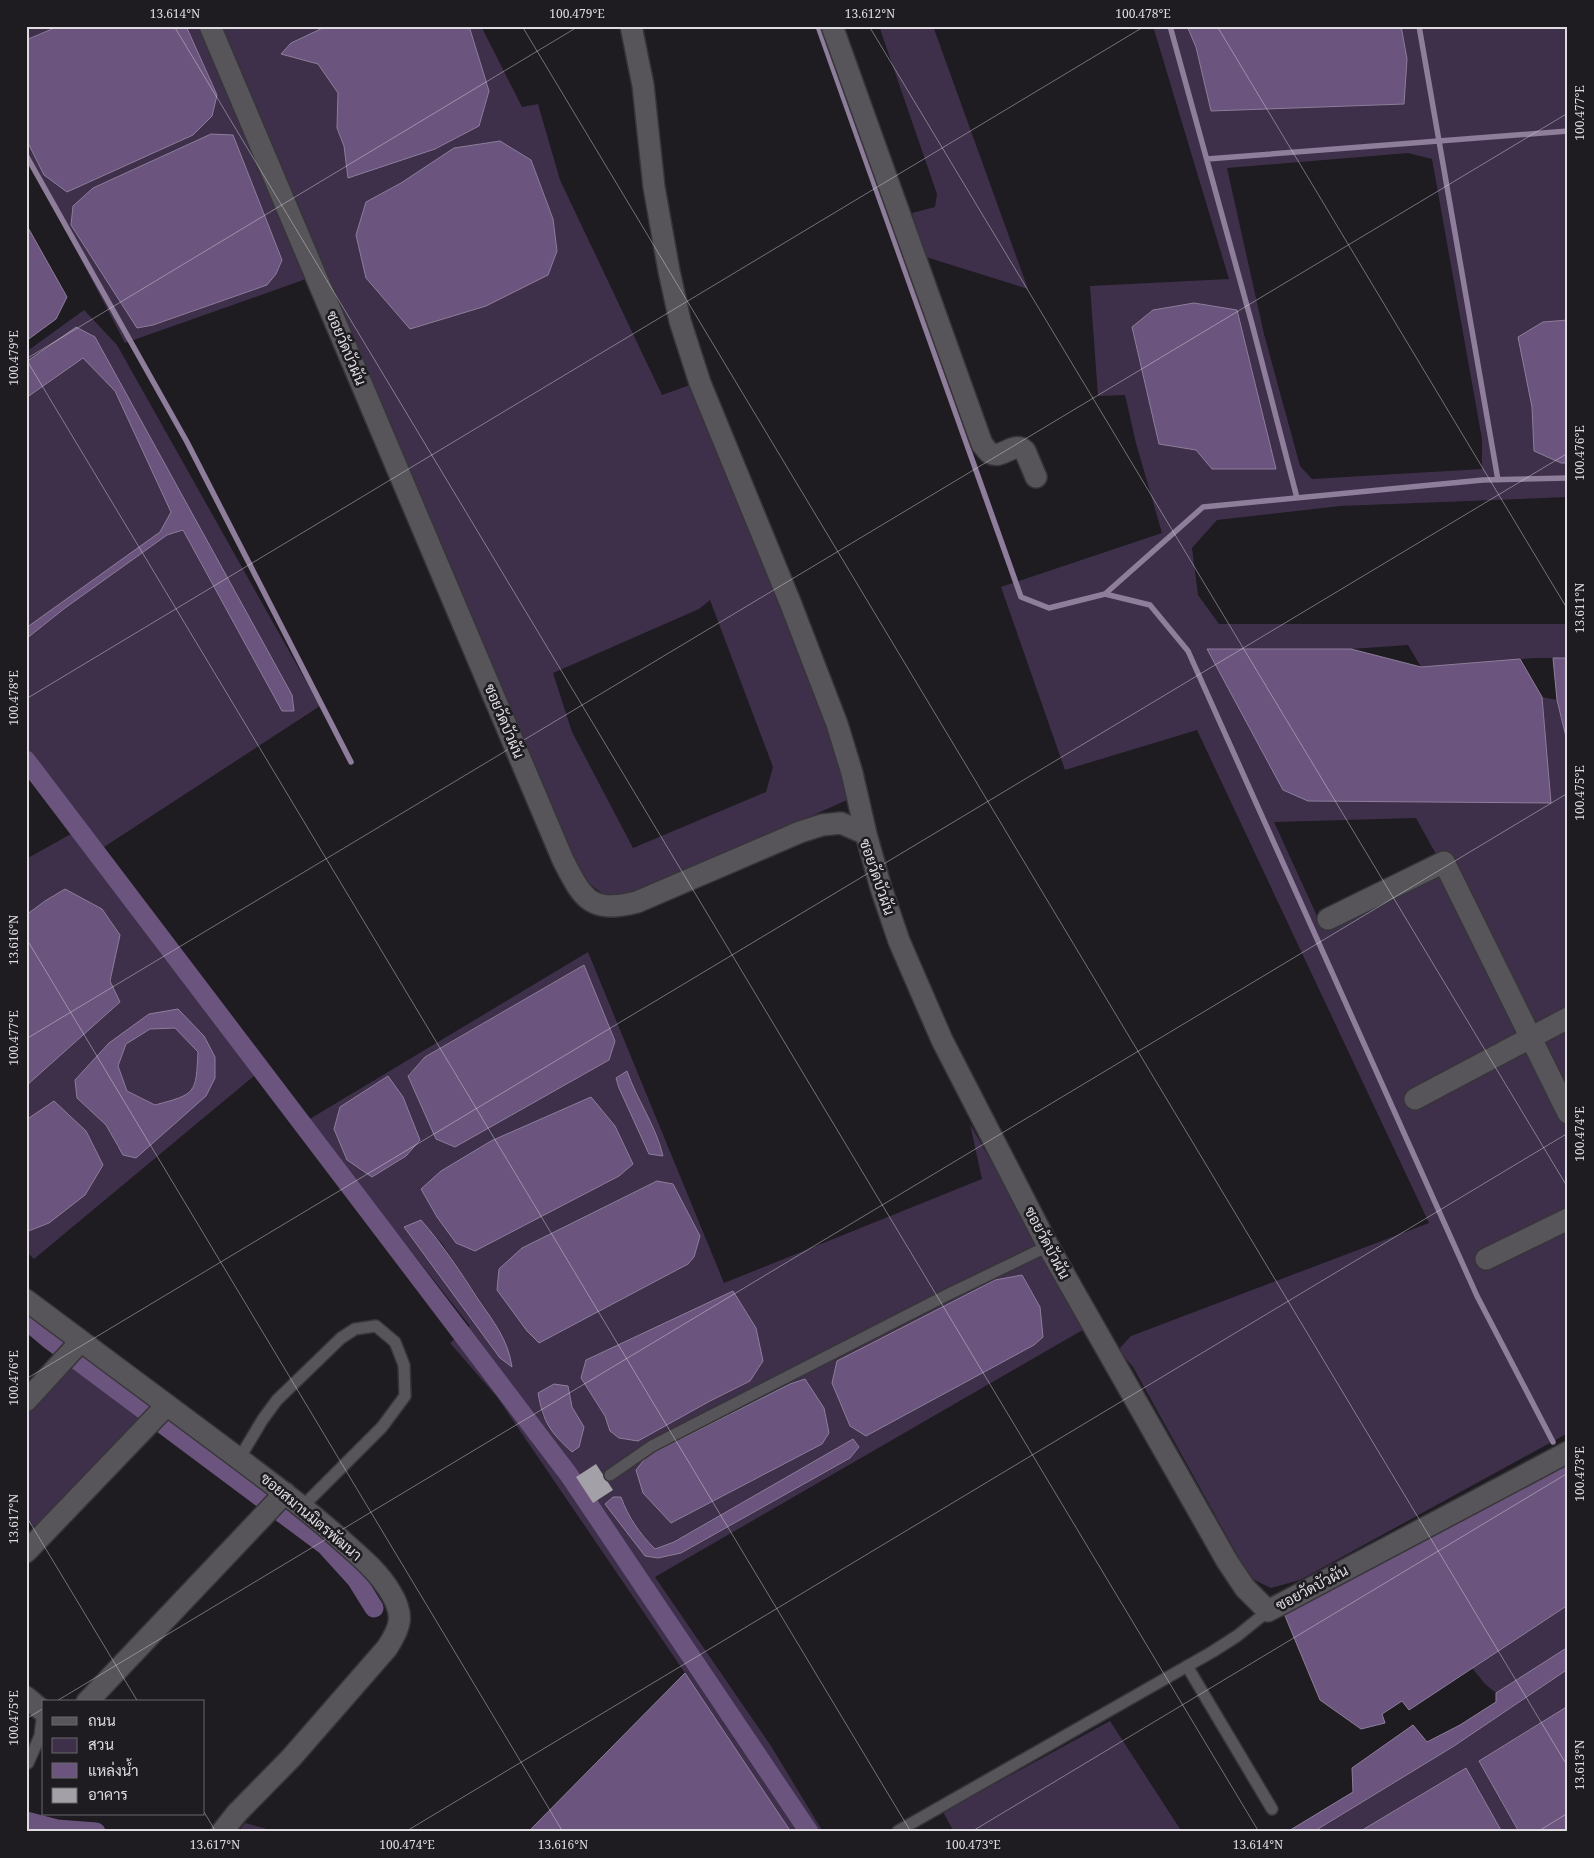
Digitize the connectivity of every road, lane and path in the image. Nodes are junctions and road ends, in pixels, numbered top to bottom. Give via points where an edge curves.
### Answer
1 (210, 26) edge
2 (631, 26) edge
3 (832, 26) edge
4 (1036, 477) dead end
5 (866, 834) junction
6 (1328, 919) dead end
7 (1568, 1018) edge
8 (1531, 1038) junction
9 (1414, 1099) dead end
10 (1568, 1113) edge
11 (1568, 1219) edge
12 (1048, 1246) junction
13 (1486, 1259) dead end
14 (26, 1300) edge
15 (81, 1341) junction
16 (26, 1401) edge
17 (167, 1405) junction
18 (1568, 1452) edge
19 (239, 1459) junction
20 (610, 1475) dead end
21 (284, 1493) junction
22 (302, 1507) junction
23 (26, 1552) edge
24 (1268, 1611) junction
25 (1187, 1666) junction
26 (26, 1697) edge
27 (89, 1700) edge
28 (42, 1710) edge
29 (42, 1724) edge
30 (28, 1763) dead end
31 (1272, 1809) dead end
32 (898, 1831) edge
33 (222, 1832) edge

1 - 5 street, ซอยวัดบัวผัน via 576,886 587,899 602,906 617,907 637,902 822,825 841,822
2 - 5 street via 643,85 654,187 680,321 700,383 837,724
3 - 4 street via 982,444 996,454 1022,448
5 - 12 street, ซอยวัดบัวผัน via 899,941 938,1031
6 - 8 street via 1444,862
7 - 8 street
8 - 9 street
8 - 10 street
11 - 13 street
12 - 20 lane via 652,1446
12 - 24 street, ซอยวัดบัวผัน via 1227,1561 1245,1588
14 - 15 street, ซอยสมานมิตรพัฒนา
15 - 16 street
15 - 17 street, ซอยสมานมิตรพัฒนา
17 - 19 street, ซอยสมานมิตรพัฒนา
17 - 23 street
18 - 24 street, ซอยวัดบัวผัน
19 - 21 street, ซอยสมานมิตรพัฒนา
19 - 22 lane via 277,1400 341,1338 355,1329 376,1326 395,1342 404,1365 405,1396 382,1427
21 - 22 street, ซอยสมานมิตรพัฒนา
21 - 27 street
22 - 33 street, ซอยสมานมิตรพัฒนา via 371,1567 391,1593 400,1621 397,1633 387,1648
24 - 25 lane via 1237,1636
25 - 31 lane
25 - 32 lane
26 - 28 street
29 - 30 lane

